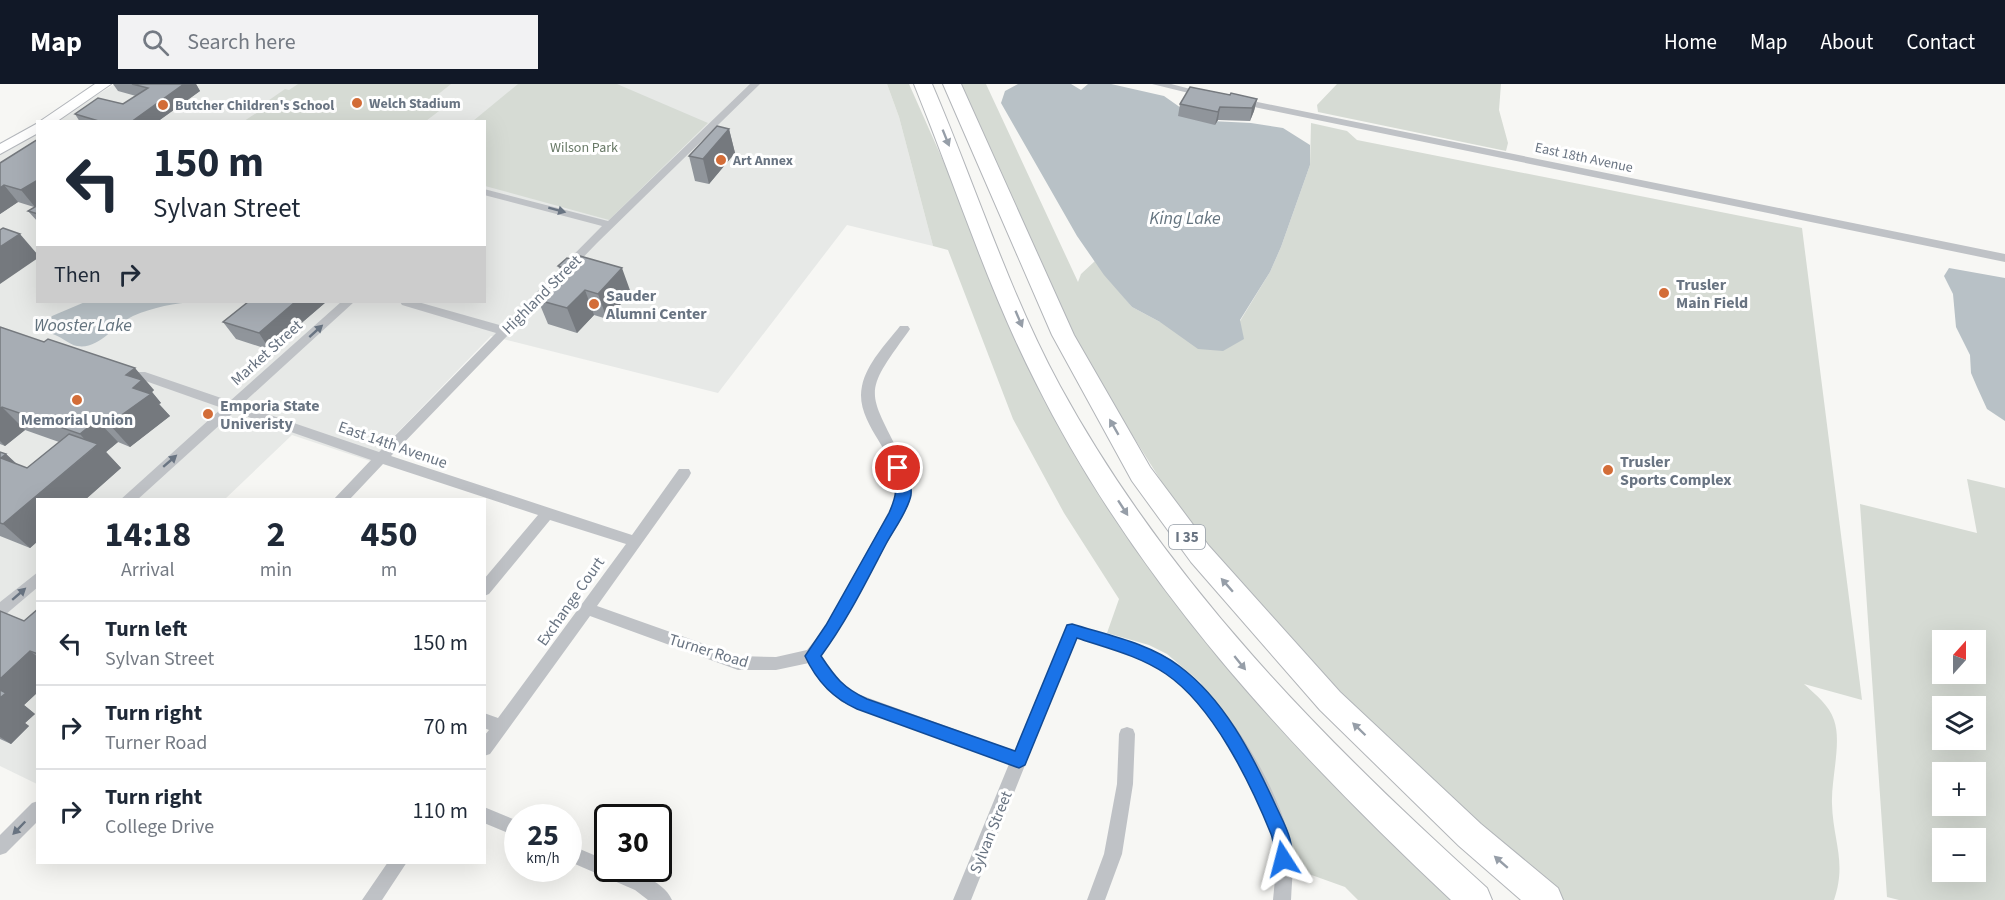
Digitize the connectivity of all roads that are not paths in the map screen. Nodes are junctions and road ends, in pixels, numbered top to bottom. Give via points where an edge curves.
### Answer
1 (104, 84) edge
2 (755, 84) edge
3 (923, 84) edge
4 (952, 84) edge
5 (1157, 84) edge
6 (49, 120) edge
7 (35, 131) edge
8 (0, 150) edge
9 (486, 192) edge
10 (611, 225) junction
11 (2005, 258) edge
12 (347, 303) edge
13 (408, 303) edge
14 (904, 329) dead end
15 (504, 331) junction
16 (141, 375) dead end
17 (233, 406) junction
18 (381, 457) junction
19 (684, 473) dead end
20 (129, 498) edge
21 (342, 498) edge
22 (547, 514) junction
23 (635, 541) junction
24 (36, 580) edge
25 (486, 588) edge
26 (587, 609) junction
27 (0, 611) edge
28 (812, 656) junction
29 (486, 721) edge
30 (501, 727) junction
31 (1127, 735) dead end
32 (486, 746) edge
33 (1019, 760) junction
34 (36, 811) edge
35 (486, 816) edge
36 (504, 824) edge
37 (0, 847) edge
38 (582, 858) edge
39 (398, 864) edge
40 (371, 900) edge
41 (663, 900) edge
42 (962, 900) edge
43 (1096, 900) edge
44 (1282, 900) edge
45 (1475, 900) edge
46 (1546, 900) edge

1 - 6 main road
2 - 10 street, Highland Street
3 -> 45 highway, I 35 via 1039,364 1132,522 1173,580 1277,706 1412,843
46 -> 4 highway, I 35 via 1470,835 1330,701 1200,554 1141,474 1063,334
5 - 11 street, East 18th Avenue
7 - 8 main road
9 -> 10 street
10 - 15 street, Highland Street
17 -> 12 street, Market Street
13 - 15 street
14 - 28 street via 874,374 868,401 898,468 904,495 832,629
15 - 18 street, Highland Street
16 - 17 street, East 14th Avenue
17 - 18 street, East 14th Avenue
20 -> 17 street, Market Street
18 - 21 street, Highland Street
18 - 22 street, East 14th Avenue
19 - 23 street, Exchange Court
22 - 23 street, East 14th Avenue
22 - 25 street
23 - 26 street, Exchange Court
27 -> 24 street
26 - 28 street, Turner Road via 738,663 782,663
26 - 30 street, Exchange Court
28 - 33 street via 832,686 847,697
29 - 30 street
30 - 32 street, Exchange Court
31 - 43 street via 1125,784 1113,854
33 - 42 street, Sylvan Street
33 - 44 street, Sylvan Street via 1072,630 1147,655 1189,683 1246,759 1281,837
34 -> 37 street
35 - 36 street
38 - 41 street via 641,884
39 - 40 street

